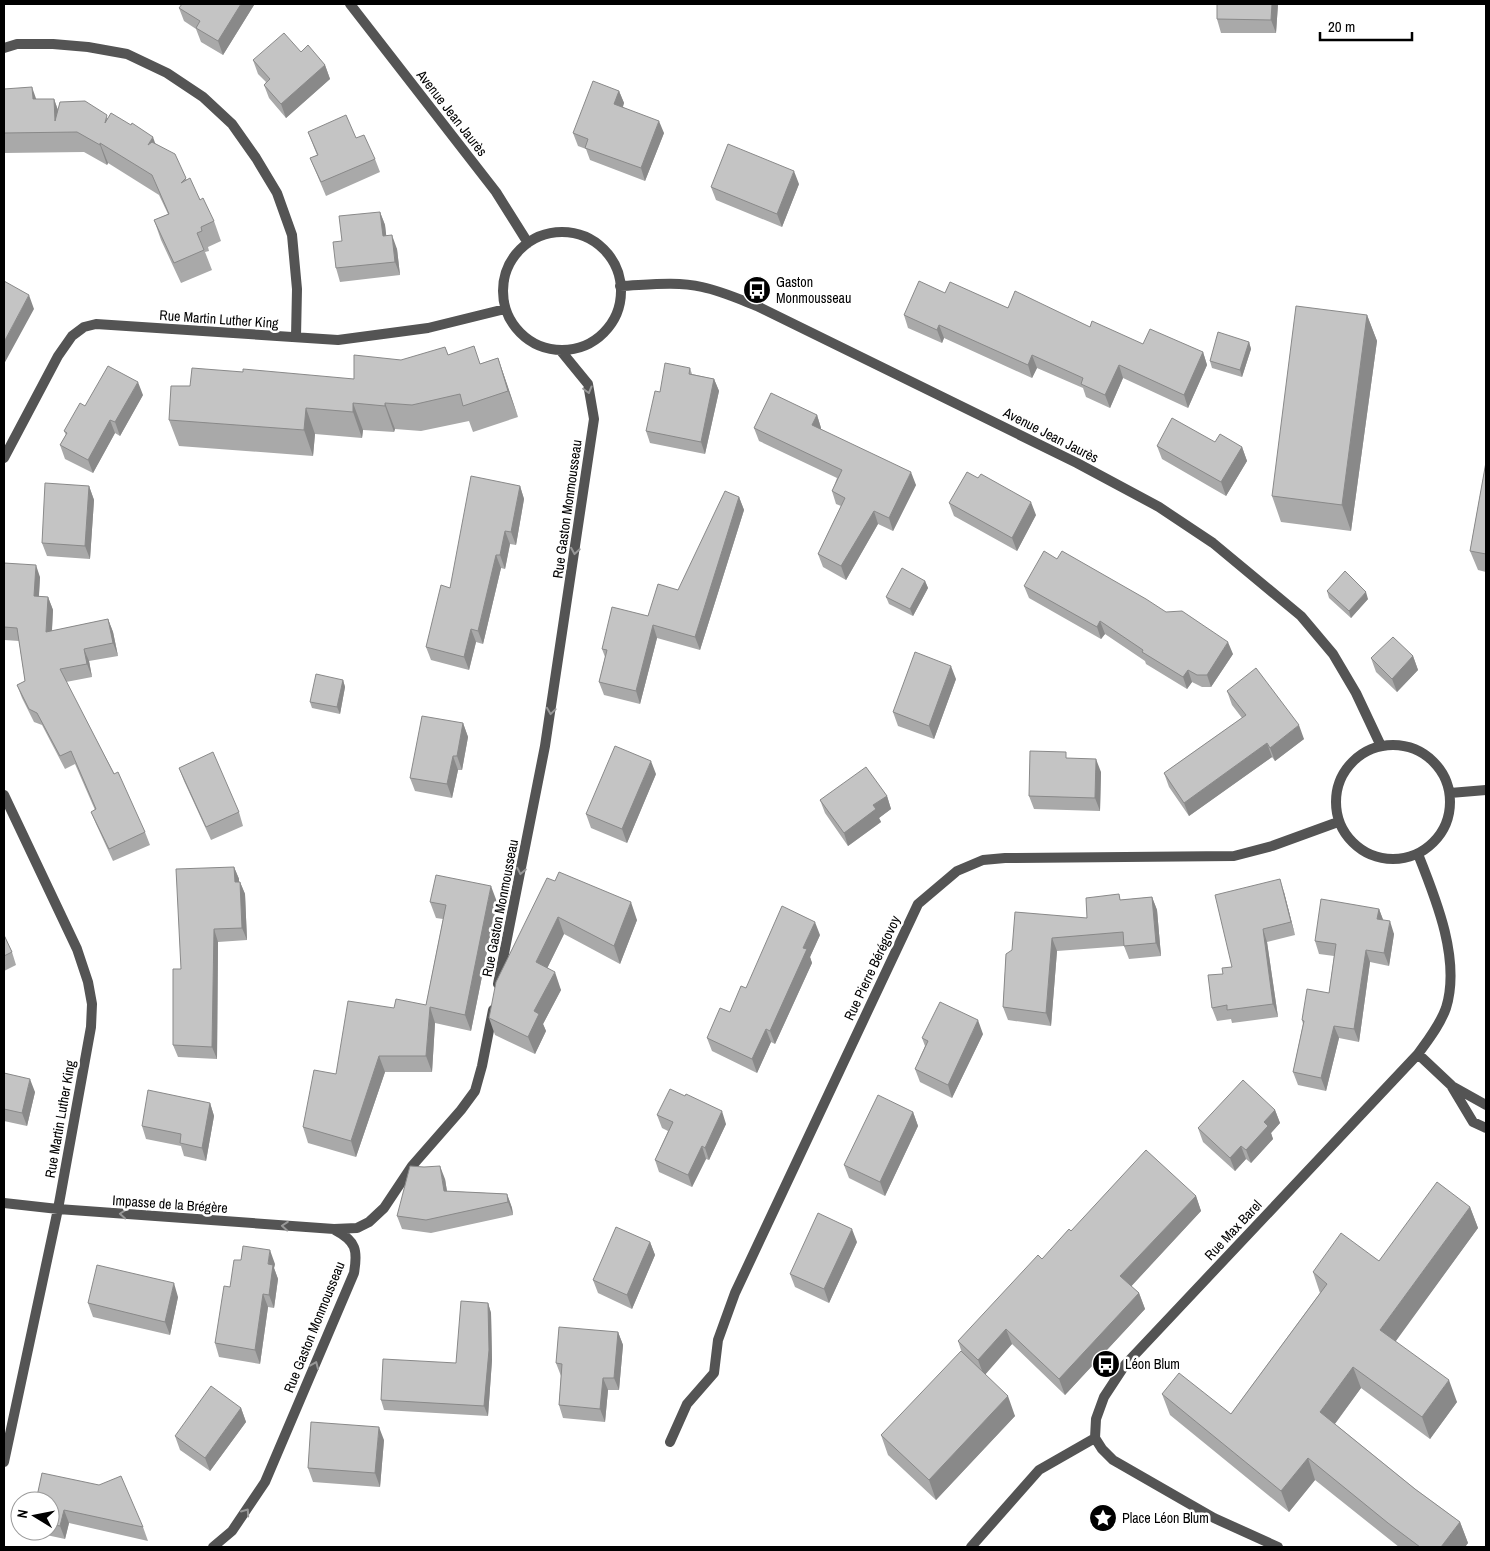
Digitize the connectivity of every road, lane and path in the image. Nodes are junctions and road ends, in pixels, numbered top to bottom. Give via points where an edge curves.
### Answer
1 (350, 4) edge
2 (4, 48) edge
3 (528, 243) junction
4 (620, 286) junction
5 (505, 309) junction
6 (296, 338) junction
7 (561, 351) junction
8 (4, 458) edge
9 (1381, 746) junction
10 (1486, 790) edge
11 (1450, 793) junction
12 (4, 795) edge
13 (1338, 822) junction
14 (1418, 854) junction
15 (1418, 1054) junction
16 (1452, 1086) junction
17 (1486, 1105) edge
18 (1486, 1128) edge
19 (4, 1204) edge
20 (58, 1209) junction
21 (334, 1229) junction
22 (1095, 1438) junction
23 (670, 1442) dead end
24 (4, 1462) edge
25 (213, 1547) edge
26 (971, 1547) edge
27 (1278, 1547) edge

1 - 3 street, Avenue Jean Jaurès via 496,192
2 - 6 street via 18,44 52,44 127,54 167,73 203,97 232,124 277,193 292,235 297,289
3 - 4 street via 544,235 561,232 595,242 617,269
3 - 5 street via 506,272
4 - 7 street via 619,306 611,324 598,338 580,348
4 - 9 street, Avenue Jean Jaurès via 700,286 724,293 1059,454 1159,507 1213,542 1301,616 1334,654
5 - 6 street, Rue Martin Luther King via 428,328 338,340
5 - 7 street via 513,325 526,339 542,348
6 - 8 street, Rue Martin Luther King via 96,324 84,327 72,336 58,356
7 -> 21 street, Rue Gaston Monmousseau via 588,384 594,419 546,746 482,1066 475,1091 462,1110 412,1166 384,1208 357,1228
9 - 11 street via 1407,746 1420,751 1440,769
9 - 13 street via 1362,753 1348,766 1338,783 1335,802
10 - 11 street
11 - 14 street via 1447,822 1440,835
12 - 20 street, Rue Martin Luther King via 77,949 92,1004 91,1027
13 - 14 street via 1357,848 1371,856 1387,860
13 - 23 street, Rue Pierre Bérégovoy via 1234,856 983,860 957,871 918,904 735,1294 718,1340 714,1373 687,1404
14 - 15 street, Rue Max Barel via 1442,919 1451,978 1446,1008
15 - 16 street
15 - 22 street, Rue Max Barel via 1125,1365 1104,1397 1096,1419
16 - 17 street
16 - 18 street via 1473,1122
19 - 20 street, Impasse de la Brégère
21 -> 20 street, Impasse de la Brégère
20 - 24 street, Rue Martin Luther King
25 -> 21 street, Rue Gaston Monmousseau via 232,1531 265,1482 354,1273 354,1246 348,1237
22 - 26 street via 1039,1470
22 - 27 street via 1113,1460 1214,1518

